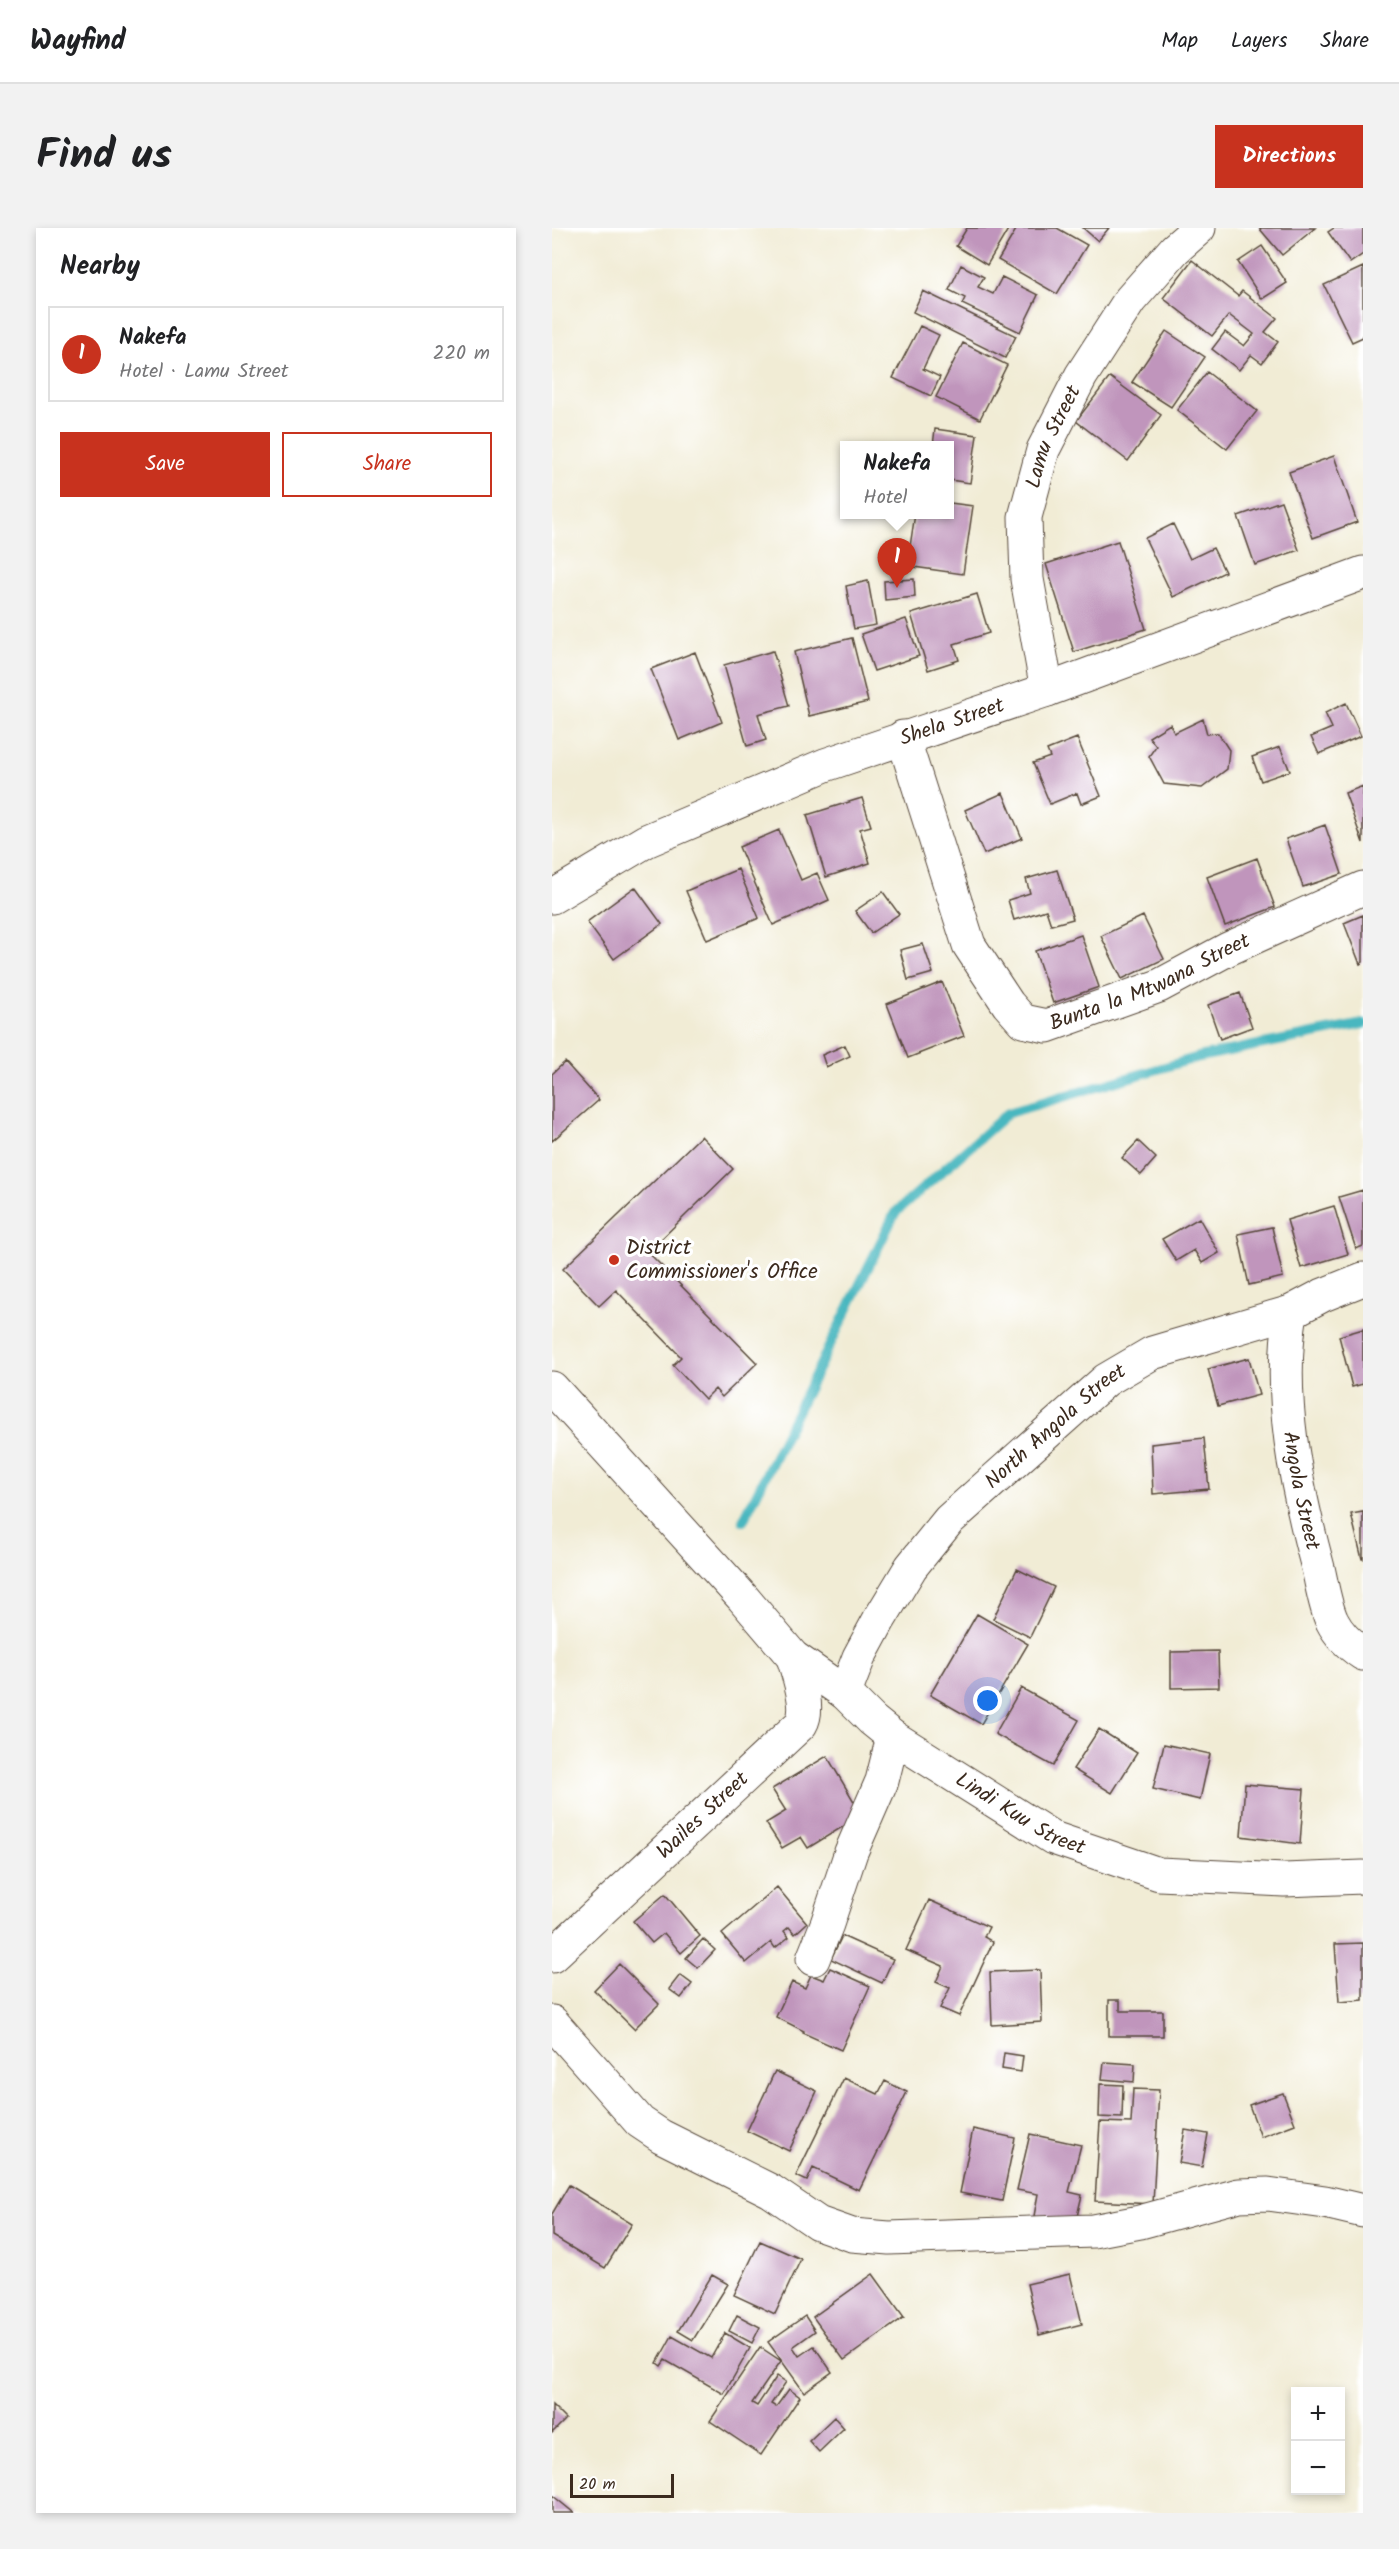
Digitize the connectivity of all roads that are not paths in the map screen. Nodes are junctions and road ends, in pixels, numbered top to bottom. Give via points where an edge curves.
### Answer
1 (1198, 228) edge
2 (1363, 573) edge
3 (1047, 690) junction
4 (903, 737) junction
5 (1363, 888) edge
6 (552, 897) edge
7 (1363, 1279) edge
8 (1291, 1311) junction
9 (552, 1388) edge
10 (1363, 1654) edge
11 (793, 1657) junction
12 (845, 1693) junction
13 (893, 1737) junction
14 (1363, 1877) edge
15 (552, 1956) edge
16 (813, 1959) dead end
17 (552, 2022) edge
18 (1363, 2211) edge

1 - 3 street, Lamu Street via 1130,300 1082,376 1043,450 1025,517 1027,579
2 - 3 street, Shela Street
3 - 4 street, Shela Street
4 - 5 street, Bunta la Mtwana Street via 969,945 1023,1021 1047,1026 1159,986 1228,949
4 - 6 street, Shela Street via 825,765 646,841
7 - 8 street, North Angola Street
8 - 10 street, Angola Street via 1286,1343 1286,1394 1301,1507 1332,1621 1351,1646
8 - 12 street, North Angola Street via 1152,1353 1106,1380 949,1520 911,1568 879,1620
9 - 11 street, Lindi Kuu Street
11 - 12 street, Lindi Kuu Street
11 - 15 street, Wailes Street via 804,1707 801,1724
12 - 13 street, Lindi Kuu Street
13 - 14 street, Lindi Kuu Street via 1053,1838 1159,1874 1284,1880
13 - 16 street via 882,1781 851,1852
17 - 18 street via 640,2122 771,2191 818,2223 852,2235 889,2238 1093,2231 1239,2194 1268,2194

